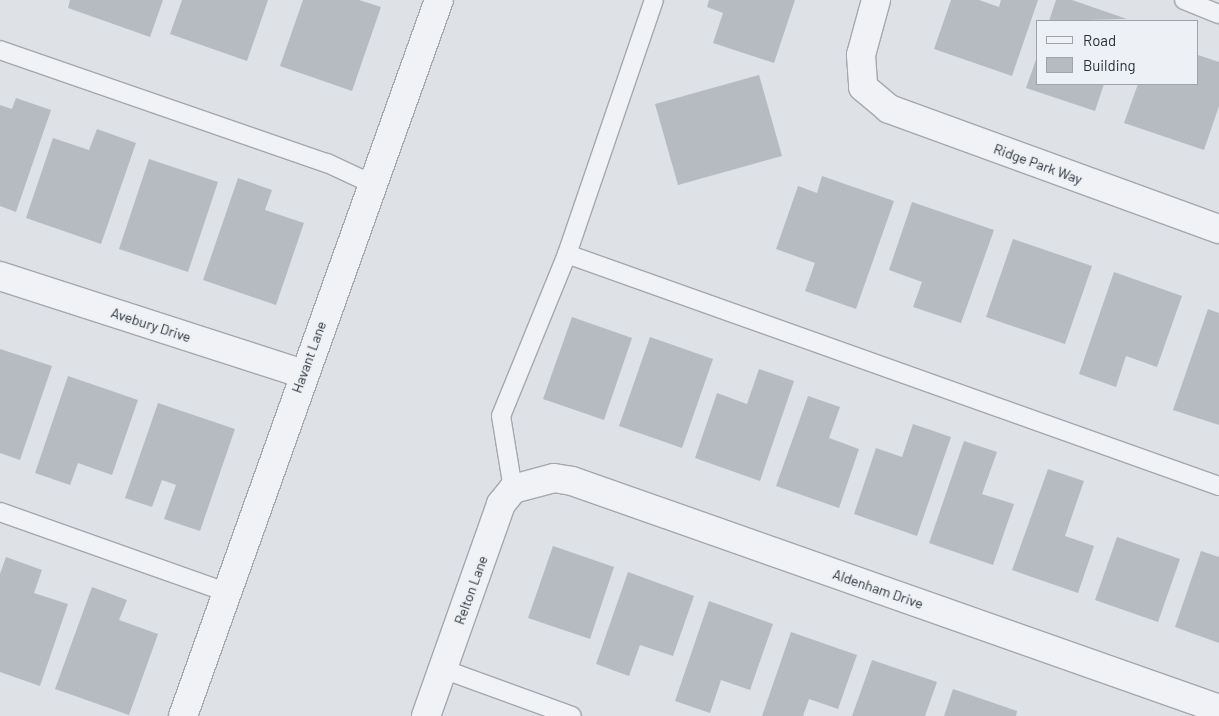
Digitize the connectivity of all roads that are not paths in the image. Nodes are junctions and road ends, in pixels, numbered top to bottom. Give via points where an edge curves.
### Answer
1 (439, 0) edge
2 (654, 0) edge
3 (876, 0) edge
4 (1184, 0) edge
5 (1219, 14) edge
6 (0, 50) edge
7 (372, 184) junction
8 (1218, 227) edge
9 (567, 254) junction
10 (0, 276) edge
11 (303, 374) junction
12 (524, 485) junction
13 (1219, 486) edge
14 (0, 512) edge
15 (226, 592) junction
16 (443, 669) junction
17 (1219, 709) edge
18 (183, 716) edge
19 (426, 716) edge
20 (572, 716) edge

1 - 7 street, Havant Lane
2 - 9 lane
3 - 8 street, Ridge Park Way via 861,56 863,87 889,110
4 - 5 lane
6 - 7 lane via 328,163
7 - 11 street, Havant Lane
9 - 12 lane via 501,416
9 - 13 lane
10 - 11 street, Avebury Drive
11 - 15 street, Havant Lane
12 - 16 street, Relton Lane via 501,504
12 - 17 street, Aldenham Drive via 554,478 572,481
14 - 15 lane
15 - 18 street, Havant Lane
16 - 19 street, Relton Lane
16 - 20 lane

